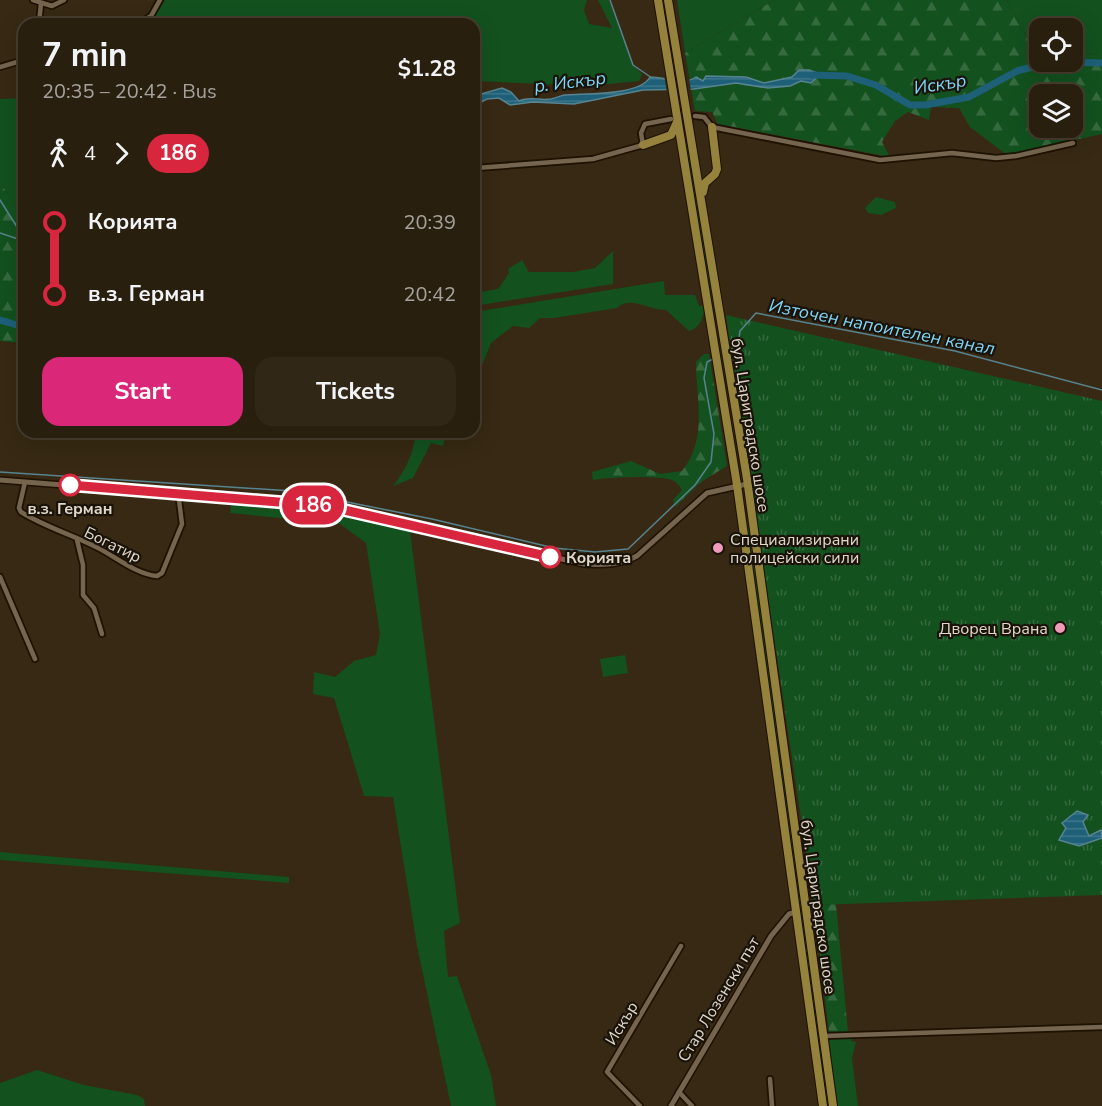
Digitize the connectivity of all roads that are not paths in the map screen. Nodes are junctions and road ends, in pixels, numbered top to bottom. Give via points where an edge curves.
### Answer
1 (33, 0) edge
2 (64, 0) edge
3 (160, 0) edge
4 (658, 0) edge
5 (668, 0) edge
6 (41, 3) junction
7 (40, 18) edge
8 (148, 18) edge
9 (18, 62) edge
10 (0, 67) edge
11 (695, 116) dead end
12 (674, 120) junction
13 (712, 127) junction
14 (664, 139) junction
15 (1073, 143) dead end
16 (643, 145) junction
17 (683, 152) junction
18 (694, 153) junction
19 (480, 168) edge
20 (709, 178) junction
21 (704, 214) junction
22 (0, 480) edge
23 (25, 482) junction
24 (747, 484) junction
25 (737, 485) junction
26 (178, 492) junction
27 (77, 540) junction
28 (0, 577) edge
29 (102, 634) dead end
30 (35, 659) dead end
31 (796, 912) junction
32 (681, 946) dead end
33 (1102, 1027) edge
34 (823, 1036) junction
35 (770, 1079) dead end
36 (679, 1092) junction
37 (639, 1106) edge
38 (671, 1106) edge
39 (692, 1106) edge
40 (772, 1106) edge
41 (822, 1106) edge
42 (833, 1106) edge

1 - 6 street
2 - 6 street via 52,6
3 - 8 street
4 - 12 highway, бул. Цариградско шосе via 675,104
5 - 18 highway, бул. Цариградско шосе
6 - 7 street
9 - 10 street
11 - 13 street via 704,117
12 - 14 highway via 673,133
12 - 16 street via 645,124 641,133
12 - 17 highway, бул. Цариградско шосе
13 - 15 street via 880,160 952,153 996,158
13 - 20 highway via 717,169
14 - 16 highway
14 - 17 highway via 676,143
16 - 19 street via 593,159
17 - 25 highway, бул. Цариградско шосе
18 - 20 highway via 701,173
18 - 21 highway, бул. Цариградско шосе
20 - 21 highway via 703,187
21 - 24 highway, бул. Цариградско шосе
22 - 23 street
23 - 26 street
23 - 27 street, Богатир via 21,512
24 - 25 street
24 - 34 highway, бул. Цариградско шосе
25 - 26 street via 707,493 637,556 605,565 584,564 327,506
25 - 31 highway, бул. Цариградско шосе
26 - 27 street, Богатир via 182,524 160,576
27 - 29 street via 83,565 83,595 94,609
28 - 30 street
31 - 36 street, Стар Лозенски път via 789,914 771,936
31 - 41 highway, бул. Цариградско шосе
32 - 37 street, Искър via 607,1072
33 - 34 street
34 - 42 highway, бул. Цариградско шосе
35 - 40 street
36 - 38 street, Стар Лозенски път
36 - 39 street

